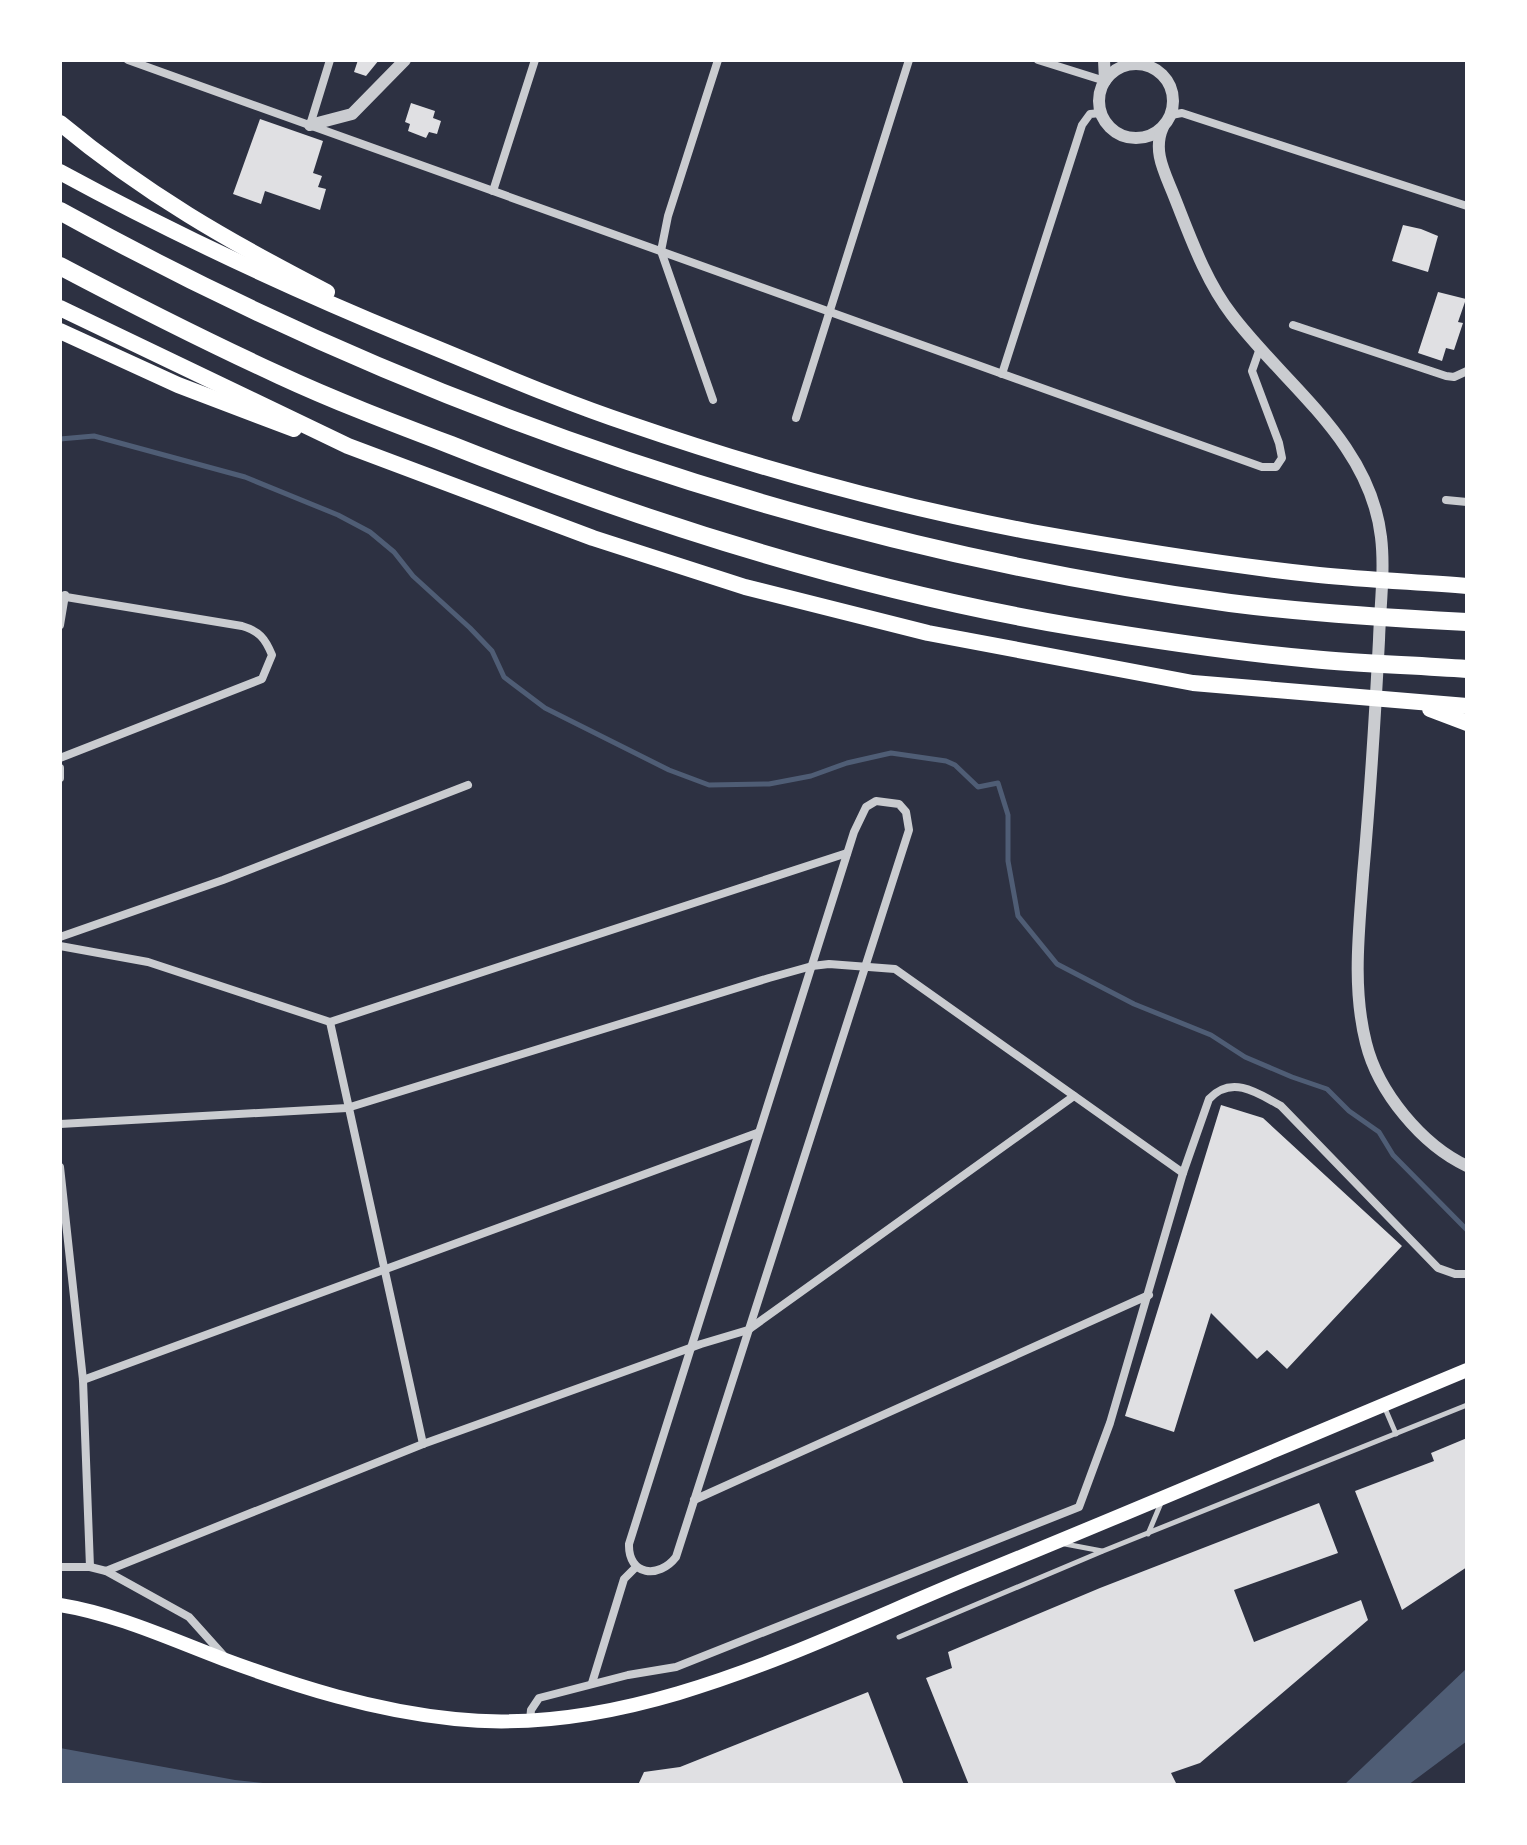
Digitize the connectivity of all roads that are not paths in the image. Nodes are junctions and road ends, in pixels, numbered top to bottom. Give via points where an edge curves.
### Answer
1 (128, 60) edge
2 (330, 60) edge
3 (405, 60) edge
4 (535, 60) edge
5 (718, 60) edge
6 (909, 60) edge
7 (1038, 60) edge
8 (1104, 60) edge
9 (1132, 62) edge
10 (146, 63) edge
11 (1105, 81) junction
12 (1101, 113) junction
13 (1171, 115) junction
14 (60, 123) edge
15 (310, 125) junction
16 (1163, 127) junction
17 (1127, 137) junction
18 (1162, 166) junction
19 (60, 172) edge
20 (493, 191) junction
21 (1467, 206) edge
22 (60, 211) edge
23 (661, 251) junction
24 (60, 266) edge
25 (60, 308) edge
26 (831, 312) junction
27 (1293, 325) dead end
28 (60, 331) edge
29 (435, 348) junction
30 (1260, 348) junction
31 (1467, 371) edge
32 (1002, 374) junction
33 (713, 400) dead end
34 (796, 418) dead end
35 (348, 446) junction
36 (1446, 500) dead end
37 (1467, 502) edge
38 (1465, 586) edge
39 (63, 595) edge
40 (1458, 622) edge
41 (60, 625) edge
42 (1467, 669) edge
43 (1467, 706) edge
44 (1455, 716) edge
45 (60, 758) edge
46 (60, 768) edge
47 (60, 778) edge
48 (468, 785) dead end
49 (847, 853) junction
50 (60, 937) edge
51 (60, 946) edge
52 (812, 966) junction
53 (865, 967) junction
54 (330, 1022) junction
55 (1074, 1096) junction
56 (347, 1108) junction
57 (60, 1124) edge
58 (757, 1133) junction
59 (1467, 1166) edge
60 (60, 1167) edge
61 (1183, 1173) junction
62 (383, 1269) junction
63 (1467, 1274) edge
64 (1149, 1295) junction
65 (748, 1330) junction
66 (691, 1349) junction
67 (1467, 1370) edge
68 (83, 1380) junction
69 (1383, 1405) junction
70 (1467, 1405) edge
71 (1396, 1434) junction
72 (423, 1444) junction
73 (1162, 1499) junction
74 (694, 1500) junction
75 (1147, 1535) junction
76 (1060, 1541) junction
77 (1103, 1551) junction
78 (60, 1567) edge
79 (90, 1567) junction
80 (636, 1567) junction
81 (106, 1571) junction
82 (60, 1605) edge
83 (899, 1637) dead end
84 (227, 1660) junction
85 (592, 1683) junction
86 (530, 1721) junction

1 - 10 street
2 - 15 street
3 - 15 street via 352,114
4 - 20 street
5 - 23 street
6 - 26 street
7 - 11 street
8 - 11 street
9 - 11 street
9 - 13 street via 1157,70 1166,79 1173,97
10 - 15 street
11 - 12 street via 1099,94
12 - 17 street via 1107,124
12 - 32 street via 1090,114 1082,125
13 - 16 street
13 - 21 street via 1182,113
14 - 29 highway via 167,204
15 - 20 street
16 - 17 street via 1139,138
16 - 18 street via 1157,141
17 - 18 street via 1143,144
18 - 30 street via 1218,294
19 - 29 highway via 248,267
20 - 23 street
22 - 40 highway via 267,317 468,402 726,492 1064,576 1230,603
23 - 26 street
23 - 33 street
24 - 42 highway via 282,377 548,484 820,569 1073,627 1312,659
25 - 35 highway
26 - 32 street
26 - 34 street
27 - 31 street via 1446,376
28 - 35 highway via 253,416
29 - 38 highway via 632,425 844,488 1029,531 1320,575
30 - 32 street via 1252,371 1279,443 1282,458 1276,467 1262,467
30 - 59 street via 1345,446 1376,513 1383,553 1357,964 1359,1008 1366,1045 1385,1088 1436,1146
35 - 44 highway via 593,538 745,587 928,633 1193,683 1414,703
36 - 37 street
39 - 41 street
39 - 45 street via 256,631 272,655 262,679
43 - 44 highway
46 - 47 street
48 - 50 street
49 - 52 street
49 - 53 street via 866,807 889,801 906,812 909,830
49 - 54 street
51 - 54 street via 148,962
52 - 53 street
52 - 56 street
52 - 58 street
53 - 55 street via 895,969
53 - 65 street
54 - 56 street
55 - 61 street
55 - 65 street
56 - 57 street
56 - 62 street
58 - 62 street
58 - 66 street
60 - 68 street
61 - 63 street via 1209,1099 1226,1088 1251,1090 1281,1106 1438,1268
61 - 64 street
62 - 68 street
62 - 72 street
64 - 74 street
64 - 85 street via 1079,1507 676,1667
65 - 66 street
65 - 74 street
66 - 72 street
66 - 80 street via 629,1544
67 - 69 main road
68 - 79 street
69 - 71 lane
69 - 73 main road
70 - 71 lane
71 - 75 lane
72 - 81 street
73 - 75 lane
73 - 76 main road
74 - 80 street via 670,1564 655,1570
75 - 77 lane
76 - 77 lane
76 - 86 main road via 706,1685 612,1710
77 - 83 lane
78 - 79 street
79 - 81 street
80 - 85 street via 624,1579
81 - 84 street via 189,1617
82 - 84 main road via 101,1614
84 - 86 main road via 381,1708 457,1720
85 - 86 street via 539,1698

